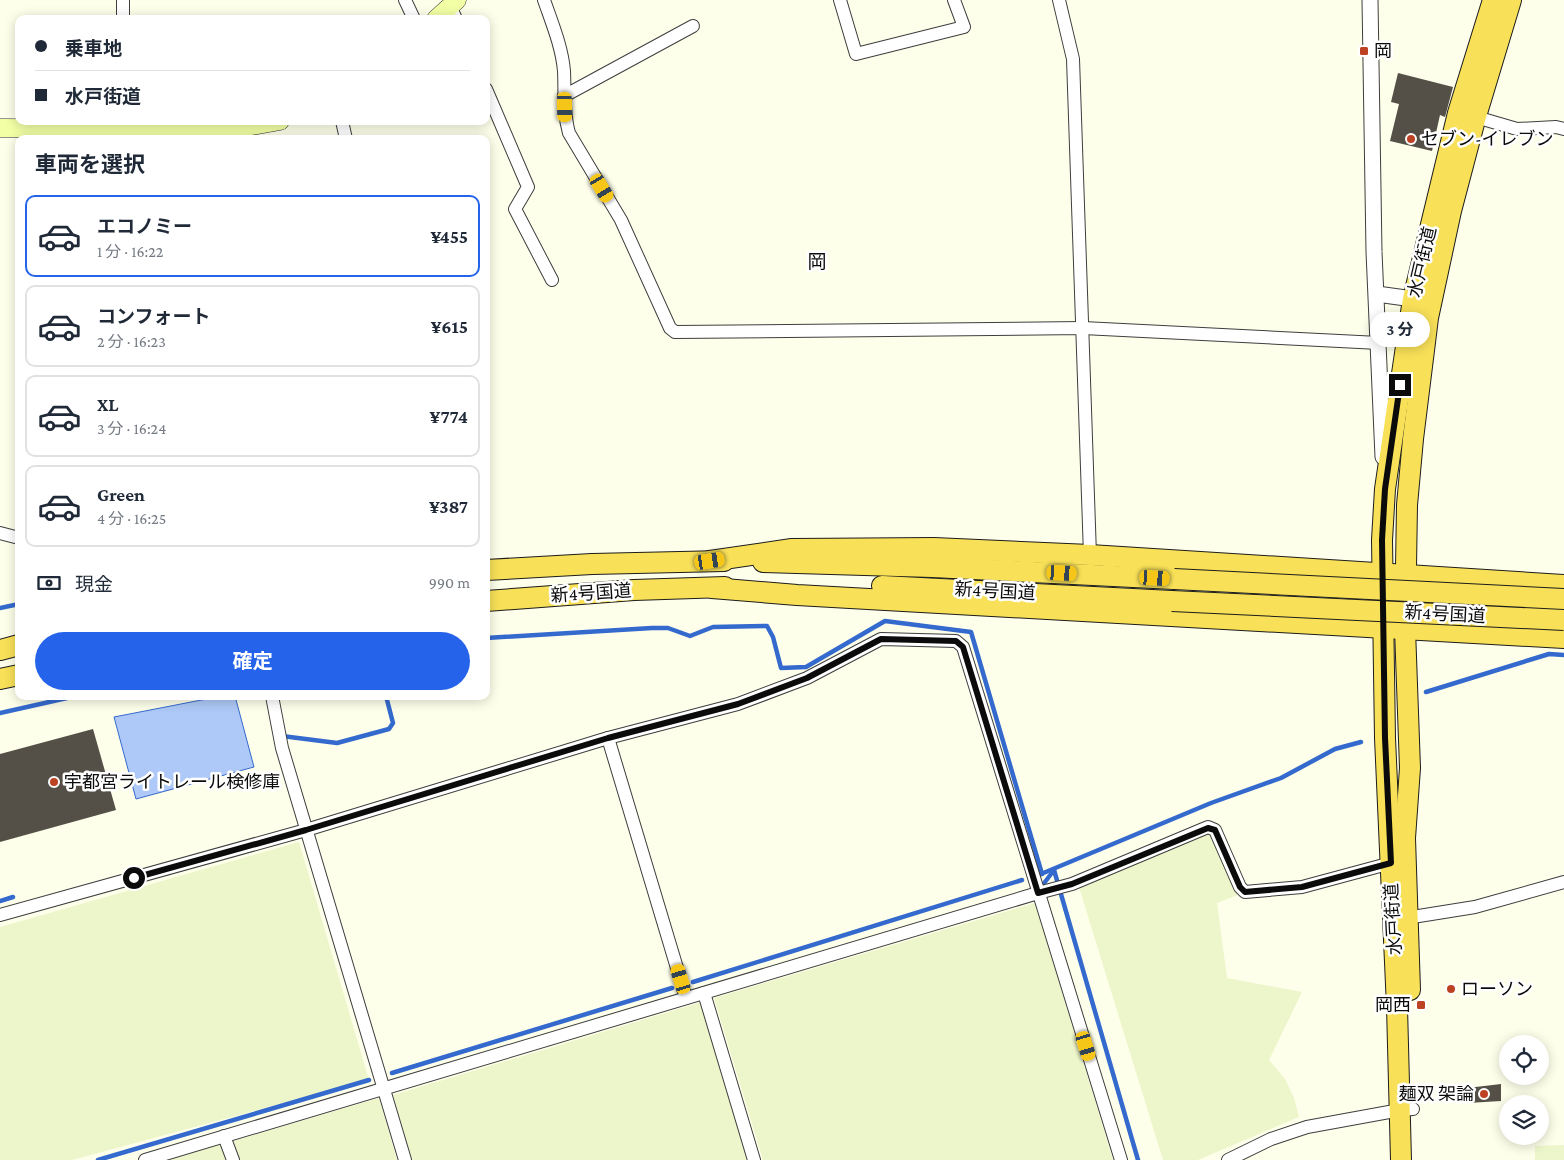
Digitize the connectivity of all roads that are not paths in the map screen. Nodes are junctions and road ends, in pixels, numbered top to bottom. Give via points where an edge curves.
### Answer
1 (123, 0) edge
2 (405, 0) edge
3 (544, 0) edge
4 (840, 0) edge
5 (954, 0) edge
6 (1059, 0) edge
7 (1370, 0) edge
8 (1493, 0) edge
9 (1511, 0) edge
10 (454, 8) edge
11 (123, 15) edge
12 (412, 15) edge
13 (443, 15) edge
14 (693, 26) dead end
15 (564, 96) junction
16 (490, 98) edge
17 (1467, 114) junction
18 (123, 125) edge
19 (257, 125) edge
20 (0, 128) edge
21 (1564, 129) edge
22 (171, 134) edge
23 (552, 280) dead end
24 (1377, 294) junction
25 (1413, 299) junction
26 (1428, 318) junction
27 (1084, 328) junction
28 (1379, 343) junction
29 (1385, 489) junction
30 (0, 533) edge
31 (15, 537) edge
32 (1090, 555) junction
33 (710, 561) junction
34 (490, 570) edge
35 (1382, 574) junction
36 (1406, 574) junction
37 (1564, 585) edge
38 (712, 588) junction
39 (1564, 598) edge
40 (490, 601) edge
41 (1564, 620) edge
42 (1383, 627) junction
43 (1405, 629) junction
44 (1564, 638) edge
45 (15, 646) edge
46 (0, 650) edge
47 (15, 676) edge
48 (0, 679) edge
49 (273, 700) edge
50 (608, 738) junction
51 (306, 830) junction
52 (1391, 863) junction
53 (1564, 882) edge
54 (1038, 893) junction
55 (0, 915) edge
56 (1400, 919) junction
57 (704, 992) junction
58 (686, 998) junction
59 (384, 1088) junction
60 (1407, 1110) junction
61 (224, 1136) junction
62 (145, 1160) edge
63 (233, 1160) edge
64 (405, 1160) edge
65 (754, 1160) edge
66 (1121, 1160) edge
67 (1228, 1160) edge
68 (1401, 1160) edge
69 (1414, 1160) edge

1 - 11 street
2 - 12 street
3 - 15 street via 564,69
4 - 5 street via 856,54 964,26
6 - 27 street via 1073,59
7 - 24 street
8 - 17 highway, 水戸街道
9 - 17 highway, 水戸街道
10 - 13 main road
14 - 15 street
15 - 27 street via 569,133 621,220 670,328 675,332
16 - 23 street via 528,187 515,209
17 - 21 street via 1517,129
17 - 25 highway, 水戸街道
17 - 26 highway, 水戸街道
18 - 20 main road
18 - 22 main road
19 - 22 main road
24 - 25 street
24 - 28 street
25 - 26 street
25 - 29 highway, 水戸街道
26 - 36 highway, 水戸街道 via 1407,505
27 - 28 street
27 - 32 street
28 - 29 street
29 - 35 highway, 水戸街道
30 - 31 street
32 - 33 highway via 934,548 792,548
32 - 35 highway
33 - 34 highway, 新4号国道
33 - 39 highway, 新4号国道, bridge via 932,566
35 - 36 highway
35 - 42 highway, 水戸街道
36 - 37 highway
36 - 43 highway, 水戸街道
38 - 40 highway, 新4号国道
38 - 41 highway, 新4号国道, bridge via 793,584 931,588
38 - 42 highway
42 - 43 highway
42 - 52 highway, 水戸街道
43 - 44 highway
43 - 56 highway, 水戸街道 via 1410,768
45 - 46 highway
47 - 48 highway
49 - 51 street via 282,748
50 - 51 street
50 - 54 street via 738,704 807,678 881,639 956,641 963,647
50 - 58 street
51 - 55 street
51 - 59 street
52 - 54 street via 1302,887 1245,892 1215,830 1208,828 1072,884
52 - 56 highway, 水戸街道
53 - 56 street via 1475,907
54 - 57 street
54 - 66 street
56 - 60 highway, 水戸街道
57 - 58 street
57 - 65 street
58 - 59 street
59 - 61 street
59 - 64 street
60 - 67 street via 1307,1127 1271,1139
60 - 68 highway, 水戸街道
60 - 69 highway, 水戸街道
61 - 62 street
61 - 63 street

